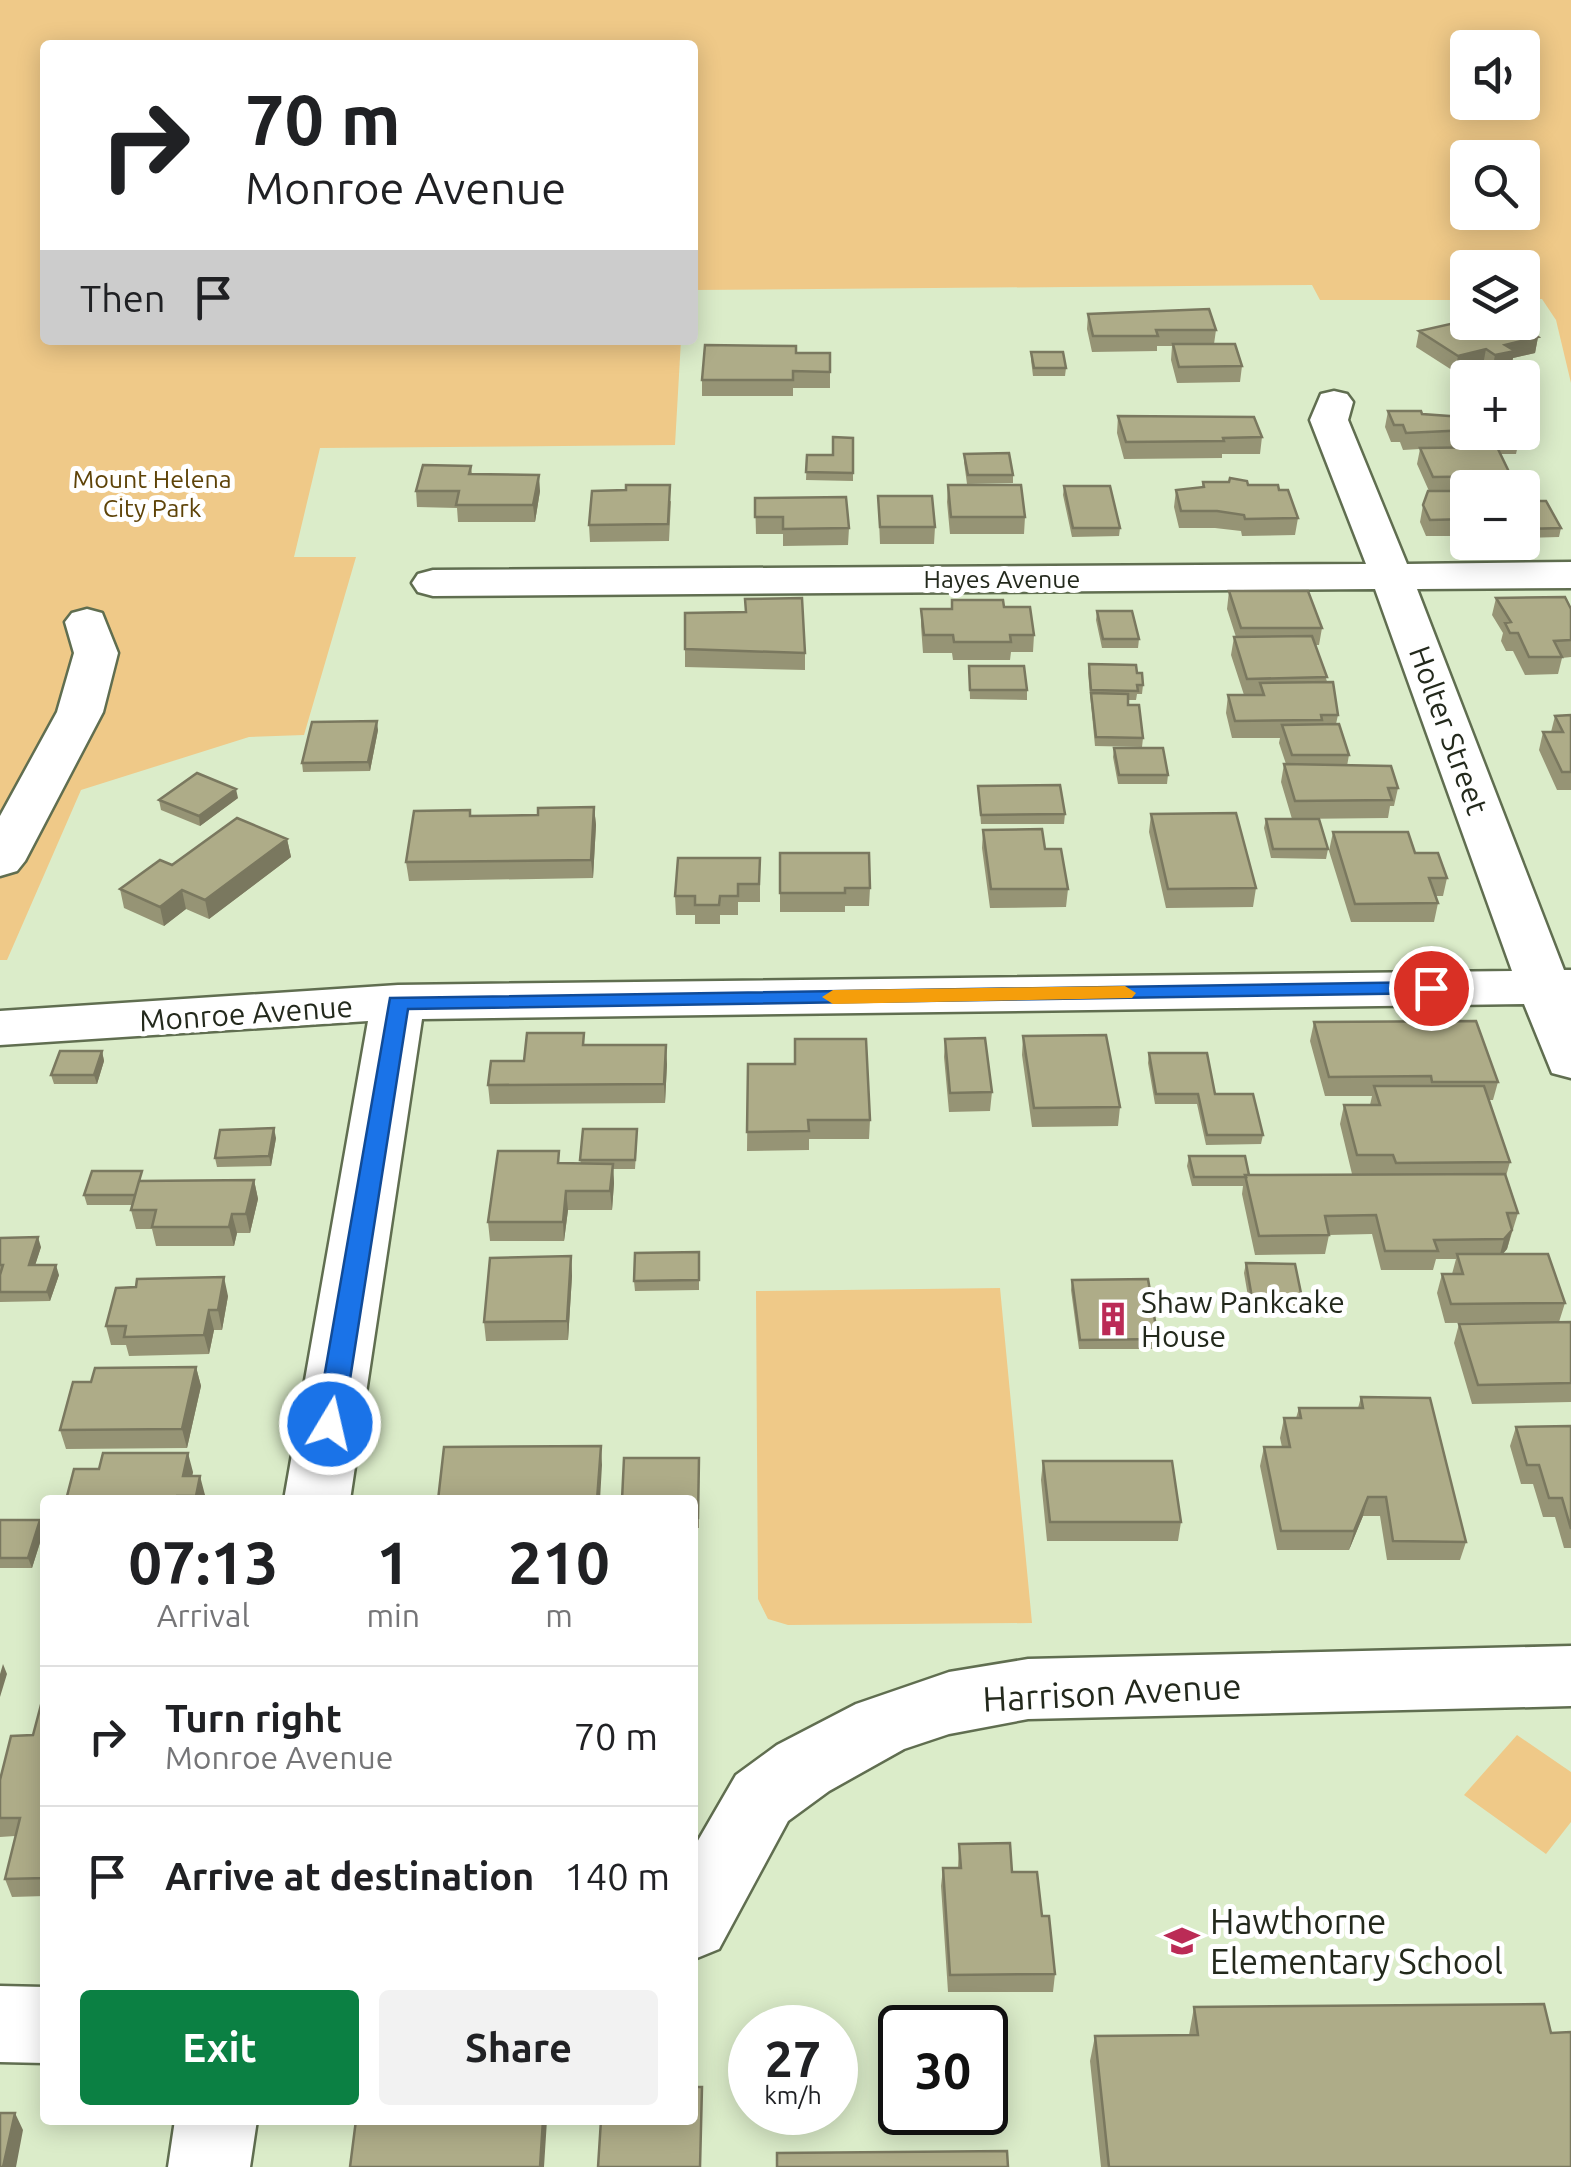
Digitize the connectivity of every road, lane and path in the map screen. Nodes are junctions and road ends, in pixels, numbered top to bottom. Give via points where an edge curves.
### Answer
1 (1334, 402) dead end
2 (1571, 575) edge
3 (1392, 577) junction
4 (434, 584) dead end
5 (87, 622) dead end
6 (0, 861) edge
7 (1558, 987) edge
8 (398, 1002) junction
9 (0, 1028) edge
10 (1571, 1060) edge
11 (318, 1495) edge
12 (1571, 1676) edge
13 (698, 1913) edge
14 (0, 2024) edge
15 (40, 2025) edge
16 (215, 2125) edge
17 (209, 2167) edge

1 - 3 street, Holter Street via 1329,420
2 - 3 street, Hayes Avenue
3 - 4 street, Hayes Avenue
3 - 7 street, Holter Street
5 - 6 street via 96,653 80,712
7 - 8 street, Monroe Avenue
7 - 10 street, Holter Street
8 - 9 street, Monroe Avenue
8 - 11 street
12 - 13 street, Harrison Avenue via 1028,1689 949,1703 881,1726 762,1798
14 - 15 street
16 - 17 street

